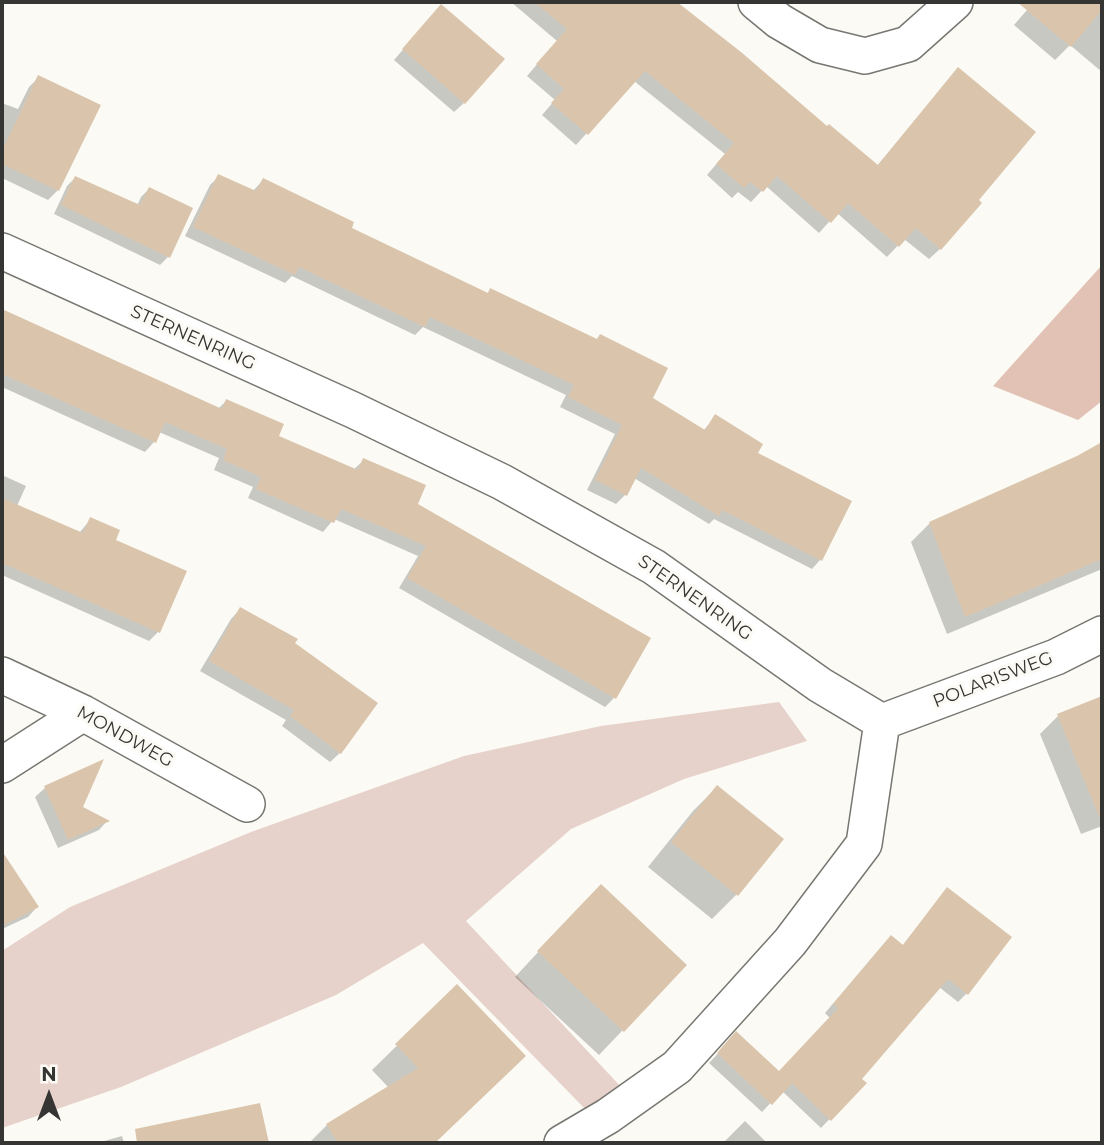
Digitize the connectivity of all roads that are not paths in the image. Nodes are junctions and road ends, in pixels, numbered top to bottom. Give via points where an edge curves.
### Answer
1 (755, 2) edge
2 (955, 2) edge
3 (2, 251) edge
4 (1102, 634) edge
5 (2, 675) edge
6 (83, 713) junction
7 (882, 722) junction
8 (2, 765) edge
9 (247, 804) dead end
10 (562, 1143) edge

1 - 2 street via 820,45 865,55 908,44
3 - 7 street, STERNENRING via 502,482 654,566 820,685
4 - 7 street, POLARISWEG via 1056,657
5 - 6 street, MONDWEG
6 - 8 street
6 - 9 street, MONDWEG
7 - 10 street via 864,844 790,942 677,1066

